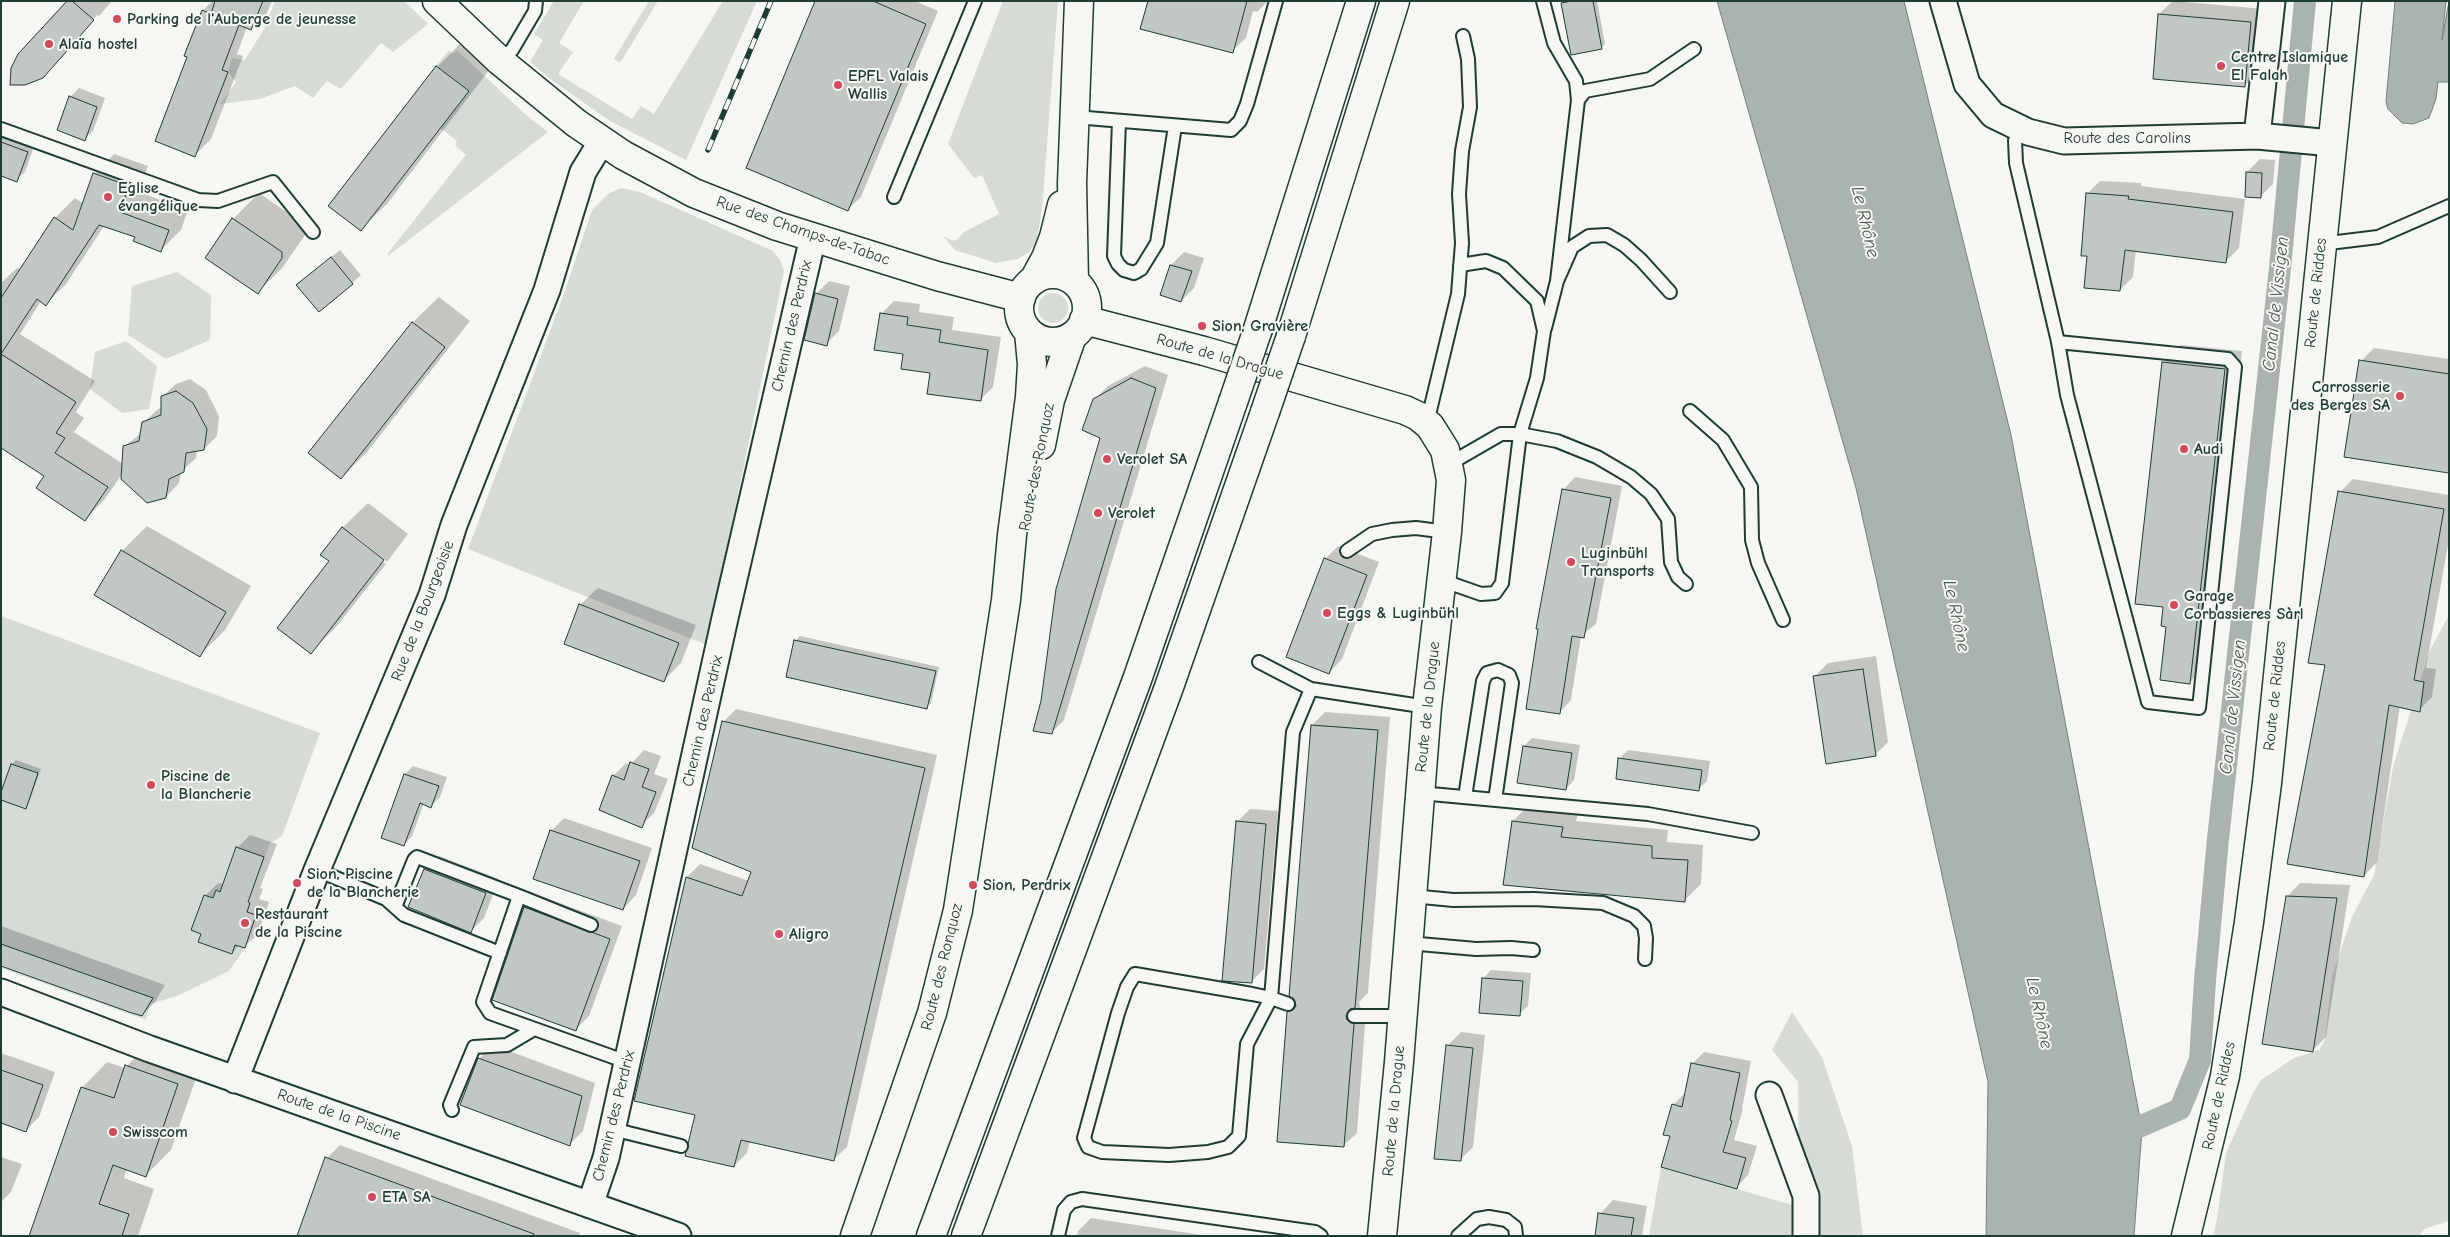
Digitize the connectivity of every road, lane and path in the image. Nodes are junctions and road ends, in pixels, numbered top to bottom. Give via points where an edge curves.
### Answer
1 (438, 1) edge
2 (536, 1) edge
3 (975, 1) edge
4 (1079, 1) edge
5 (1276, 1) edge
6 (1361, 1) edge
7 (1395, 1) edge
8 (1543, 1) edge
9 (1943, 1) edge
10 (2272, 1) edge
11 (2347, 1) edge
12 (1463, 36) dead end
13 (1694, 49) dead end
14 (500, 62) junction
15 (1578, 100) junction
16 (1074, 120) junction
17 (1119, 121) junction
18 (1175, 126) junction
19 (1, 129) edge
20 (2028, 132) junction
21 (2258, 136) junction
22 (602, 141) junction
23 (2332, 143) junction
24 (894, 196) dead end
25 (2449, 206) edge
26 (313, 232) dead end
27 (813, 237) junction
28 (2321, 244) junction
29 (1460, 265) junction
30 (1074, 281) junction
31 (1557, 281) junction
32 (1027, 289) junction
33 (1670, 292) dead end
34 (1078, 328) junction
35 (1544, 331) junction
36 (1029, 332) junction
37 (2058, 342) junction
38 (1690, 411) dead end
39 (1427, 423) junction
40 (1520, 434) junction
41 (1449, 464) junction
42 (1447, 532) junction
43 (1347, 551) dead end
44 (1441, 580) junction
45 (1686, 584) dead end
46 (1006, 600) junction
47 (1783, 620) dead end
48 (1259, 662) dead end
49 (1311, 689) junction
50 (1427, 707) junction
51 (1420, 793) junction
52 (1465, 797) junction
53 (1495, 800) junction
54 (1752, 833) dead end
55 (317, 870) junction
56 (519, 896) junction
57 (1412, 896) junction
58 (395, 907) junction
59 (590, 925) dead end
60 (1408, 943) junction
61 (1533, 950) dead end
62 (500, 953) junction
63 (1644, 959) dead end
64 (1, 992) edge
65 (1271, 998) junction
66 (1288, 1004) dead end
67 (1354, 1016) dead end
68 (1402, 1016) junction
69 (534, 1029) junction
70 (628, 1062) junction
71 (235, 1080) junction
72 (1769, 1094) dead end
73 (452, 1110) dead end
74 (612, 1129) junction
75 (681, 1146) dead end
76 (590, 1205) junction
77 (678, 1236) edge
78 (854, 1236) edge
79 (931, 1236) edge
80 (966, 1236) edge
81 (1058, 1236) edge
82 (1321, 1236) edge
83 (1382, 1236) edge
84 (1458, 1236) edge
85 (1516, 1236) edge
86 (1806, 1236) edge
87 (2186, 1236) edge

1 - 14 main road, Rue des Champs-de-Tabac
2 - 14 lane via 535,11 521,35
3 - 24 lane
4 - 16 main road
5 - 18 lane via 1240,121 1232,130
6 - 79 main road, bridge via 1258,329 1138,677
7 - 80 main road, bridge via 1265,412 1165,696
8 - 15 lane via 1554,43 1576,82
9 - 20 street, Route des Carolins via 1967,84 1993,115
10 - 21 street
11 - 23 main road, Route de Riddes
12 - 29 lane via 1468,59 1470,107 1459,194
13 - 15 lane via 1650,79 1585,91
14 - 22 main road, Rue des Champs-de-Tabac
15 - 31 lane
16 - 17 lane
16 - 30 main road
16 - 32 main road via 1060,217 1046,258
17 - 18 lane
17 - 18 lane via 1114,256 1124,270 1134,273 1141,269 1157,243
19 - 26 lane via 198,200 218,201 273,182
20 - 21 street, Route des Carolins via 2064,141
20 - 37 lane via 2014,140 2016,163
21 - 23 street, Route des Carolins
22 - 27 main road, Rue des Champs-de-Tabac via 694,193
22 - 55 street, Rue de la Bourgeoisie via 583,172 547,290 454,525 430,601
23 - 28 main road, Route de Riddes
25 - 28 lane via 2378,237
27 - 32 main road, Rue des Champs-de-Tabac via 938,276
27 - 70 street, Chemin des Perdrix
28 - 87 main road, Route de Riddes via 2250,922 2225,1076
29 - 35 lane via 1486,261 1503,268 1537,300
29 - 39 lane via 1458,294
30 - 32 main road via 1058,274 1045,275
30 - 34 main road via 1086,302
31 - 33 lane via 1572,247 1588,236 1607,235 1641,260
31 - 35 lane
32 - 36 main road via 1020,316
34 - 36 main road via 1062,341 1050,342
34 - 39 main road, Route de la Drague via 1204,351 1393,406
34 - 46 main road, Route des Ronquoz via 1050,400 1024,534
35 - 40 lane via 1537,378
36 - 46 main road, Route des Ronquoz via 1032,364 1030,397
37 - 37 lane via 2067,396 2148,702 2199,708 2235,367 2228,359
38 - 47 lane via 1723,440 1751,487 1752,540 1758,564
39 - 41 main road, Route de la Drague via 1442,442
40 - 41 lane via 1501,434
40 - 44 lane via 1502,584 1494,593 1481,594
40 - 45 lane via 1557,441 1597,457 1632,477 1651,494 1668,519 1671,562 1678,577
41 - 42 main road, Route de la Drague
42 - 43 lane via 1416,528 1392,530 1372,534
42 - 44 main road, Route de la Drague
44 - 50 main road, Route de la Drague
46 - 78 main road, Route des Ronquoz via 952,939 932,1013
48 - 49 lane
49 - 50 lane
49 - 65 lane via 1293,732
50 - 51 main road, Route de la Drague
51 - 52 lane
51 - 57 main road, Route de la Drague
52 - 53 lane
52 - 53 lane via 1483,681 1488,673 1498,670 1509,675 1512,683
53 - 54 lane via 1648,814
55 - 58 lane via 386,899
55 - 71 street, Rue de la Bourgeoisie
56 - 58 lane via 417,857
56 - 59 lane
56 - 62 lane
57 - 60 main road, Route de la Drague
57 - 63 lane via 1603,903 1634,916 1644,926
58 - 62 lane via 404,915
60 - 61 lane
60 - 68 main road, Route de la Drague
62 - 69 lane via 483,1002 485,1008 490,1013
64 - 71 street, Route de la Piscine
65 - 65 lane via 1248,1044 1239,1136 1228,1147 1169,1155 1102,1152 1088,1147 1084,1138 1118,1013 1127,987 1136,974
65 - 66 lane
67 - 68 lane
68 - 83 main road, Route de la Drague
69 - 70 lane
69 - 73 lane via 507,1045 474,1047 450,1105
70 - 74 street, Chemin des Perdrix
71 - 76 street, Route de la Piscine
72 - 86 street via 1806,1196
74 - 75 lane
74 - 76 street, Chemin des Perdrix
76 - 77 street, Route de la Piscine
81 - 82 lane via 1064,1210 1072,1202 1082,1199 1314,1232
84 - 85 lane via 1477,1219 1489,1217 1506,1220 1515,1227

